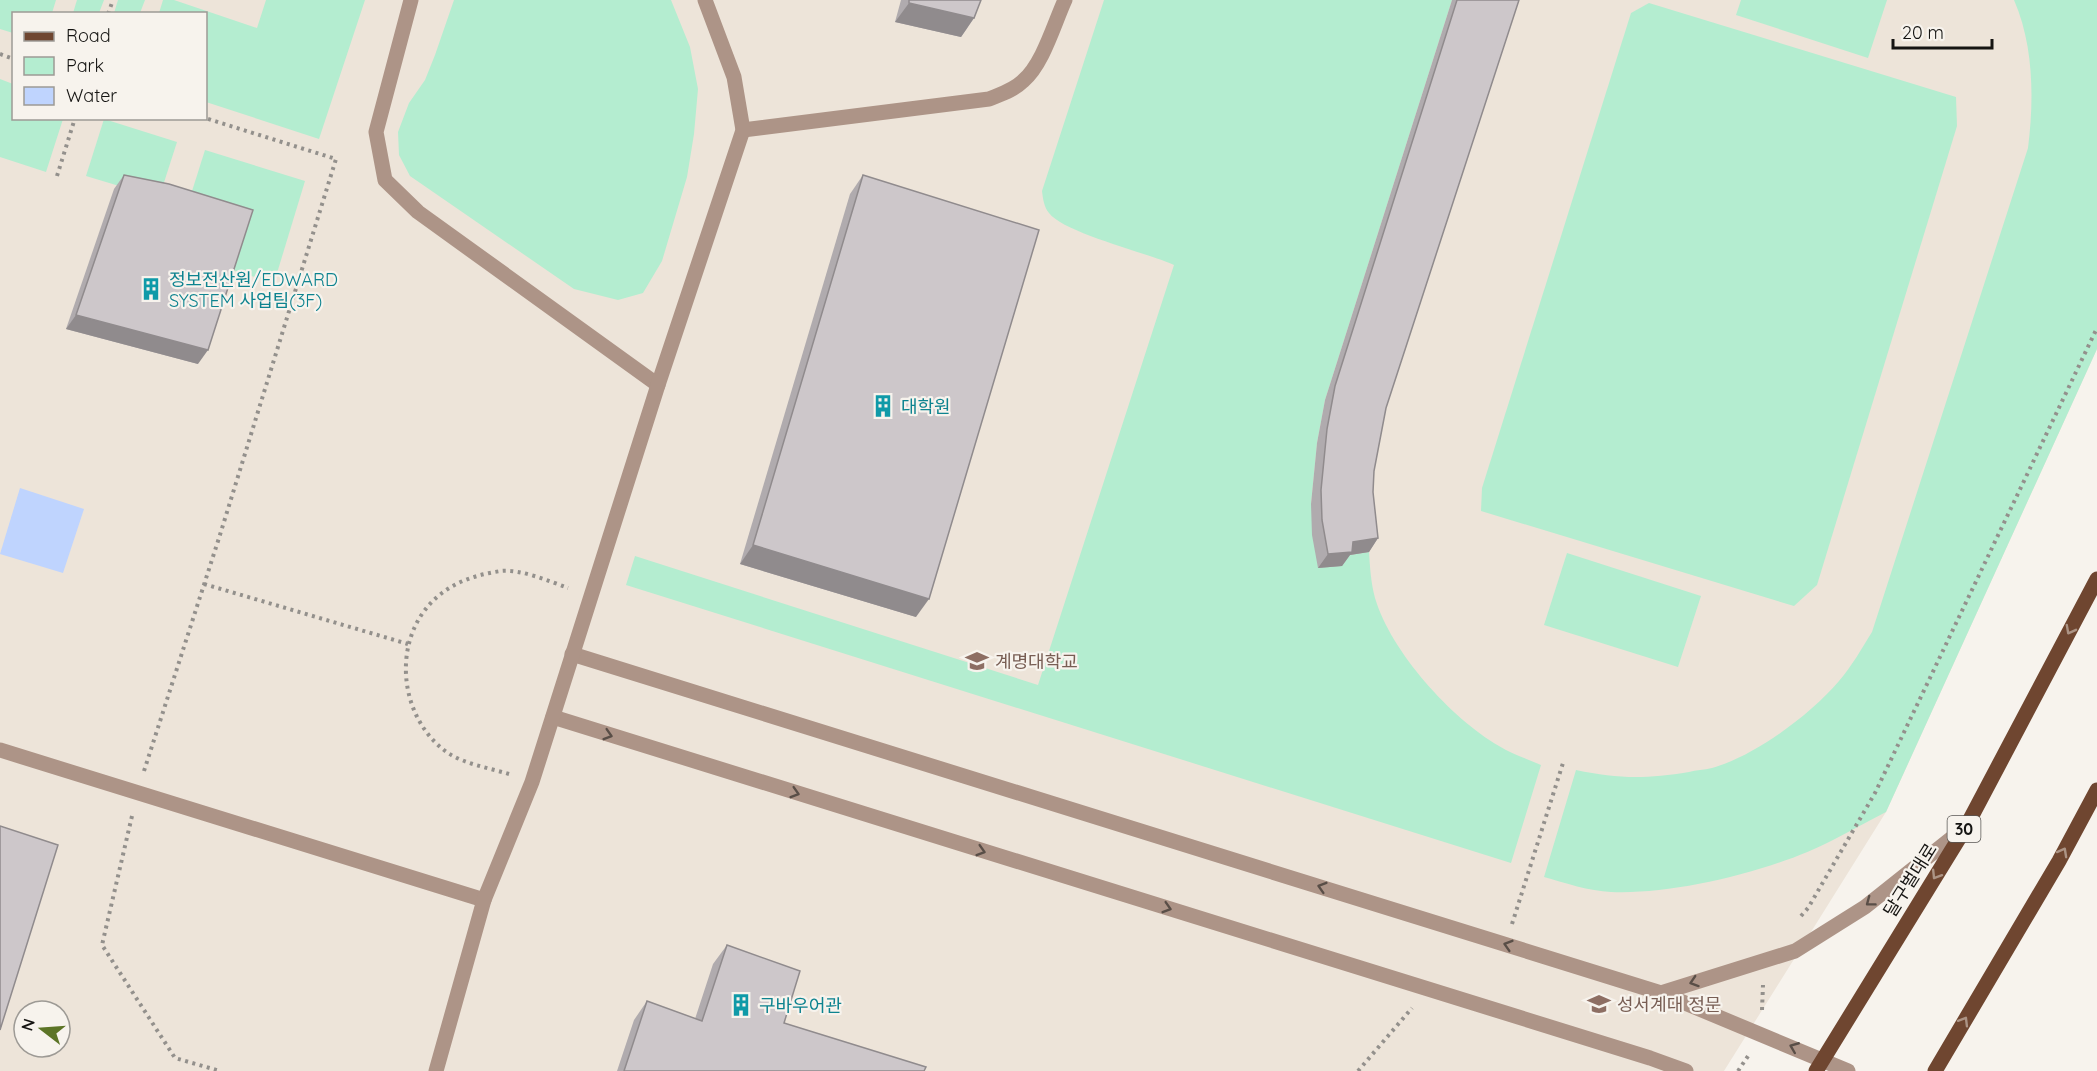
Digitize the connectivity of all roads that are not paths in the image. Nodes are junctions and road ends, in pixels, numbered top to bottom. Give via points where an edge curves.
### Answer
1 (411, 0) edge
2 (705, 0) edge
3 (1065, 0) edge
4 (743, 130) junction
5 (658, 385) junction
6 (2097, 579) edge
7 (572, 654) junction
8 (553, 717) junction
9 (0, 750) edge
10 (2097, 790) edge
11 (1966, 827) junction
12 (484, 900) junction
13 (1661, 993) junction
14 (1652, 1064) edge
15 (1819, 1065) edge
16 (436, 1071) edge
17 (1686, 1071) edge
18 (1848, 1071) edge
19 (1935, 1071) edge

1 - 5 lane via 376,132 386,180 418,212
2 - 4 lane via 734,77
3 - 4 lane via 1039,59 1024,80 989,99
4 - 5 lane
5 - 7 lane
6 -> 11 main road, 달구벌대로 / 30
7 - 8 lane
13 -> 7 lane
8 - 12 lane via 532,782
8 -> 14 lane via 1428,989
9 - 12 lane
19 -> 10 main road
11 -> 13 lane via 1865,907 1795,951
11 -> 15 main road, 달구벌대로 / 30
12 - 16 lane
15 -> 13 lane via 1762,1034
14 - 17 lane
15 - 18 lane

